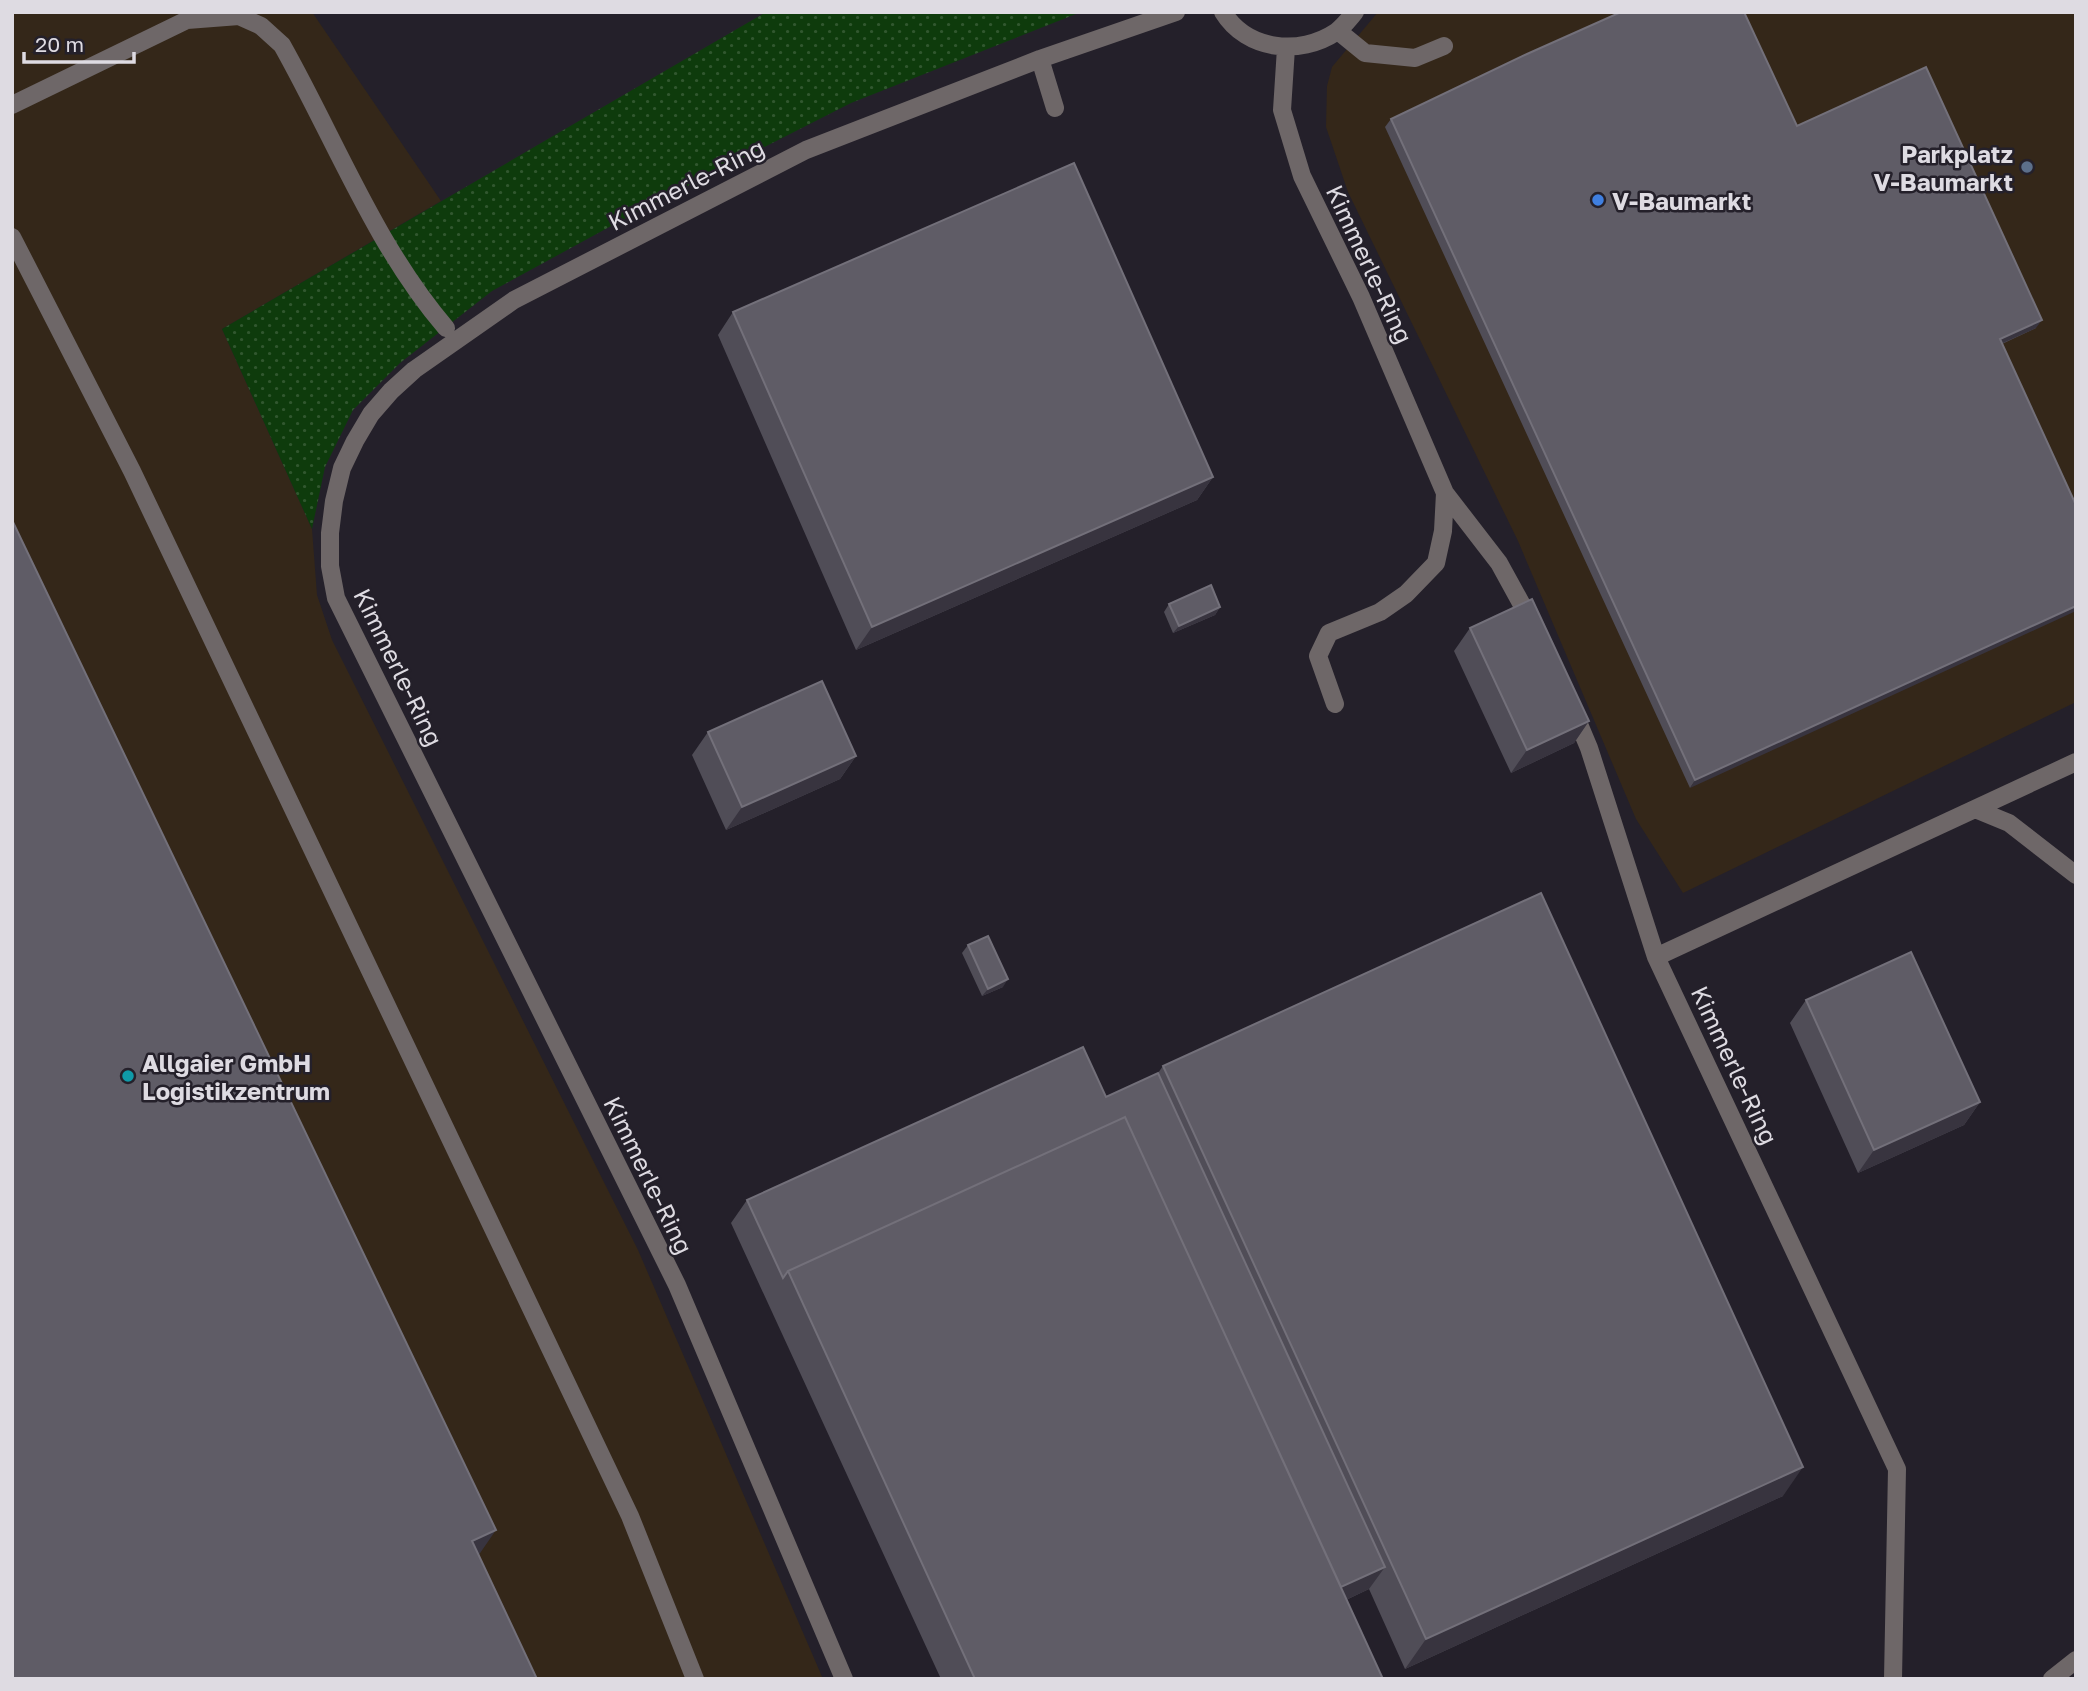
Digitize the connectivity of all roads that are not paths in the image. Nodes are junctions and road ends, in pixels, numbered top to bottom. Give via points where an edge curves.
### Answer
1 (1176, 12) edge
2 (1223, 12) edge
3 (1355, 12) edge
4 (1338, 31) junction
5 (1444, 47) dead end
6 (1286, 48) junction
7 (1040, 59) junction
8 (12, 105) edge
9 (1055, 108) dead end
10 (12, 237) edge
11 (446, 328) dead end
12 (1445, 494) junction
13 (1542, 641) edge
14 (1569, 700) edge
15 (1335, 704) dead end
16 (2076, 762) edge
17 (1975, 809) junction
18 (2076, 875) edge
19 (1657, 957) junction
20 (2076, 1660) edge
21 (695, 1679) edge
22 (844, 1679) edge
23 (1893, 1679) edge
24 (2052, 1679) edge

1 - 7 street, Kimmerle-Ring
2 - 6 street via 1243,34
3 - 4 street
4 - 5 street via 1365,53 1415,58
4 - 6 street via 1314,44
6 - 12 street, Kimmerle-Ring via 1282,110 1302,176 1361,297
7 - 9 street
7 - 22 street, Kimmerle-Ring via 806,150 514,300 414,370 371,414 342,468 330,533 336,598 677,1285
8 - 11 street via 187,20 239,16 261,26 282,45 395,256 421,299
10 - 21 street via 138,484 630,1516
12 - 13 street, Kimmerle-Ring via 1499,563
12 - 15 street, Kimmerle-Ring via 1436,563 1406,594 1366,620 1329,633 1318,656
14 - 19 street, Kimmerle-Ring
16 - 17 street
17 - 18 street via 2009,823
17 - 19 street
19 - 23 street, Kimmerle-Ring via 1896,1469
20 - 24 street

